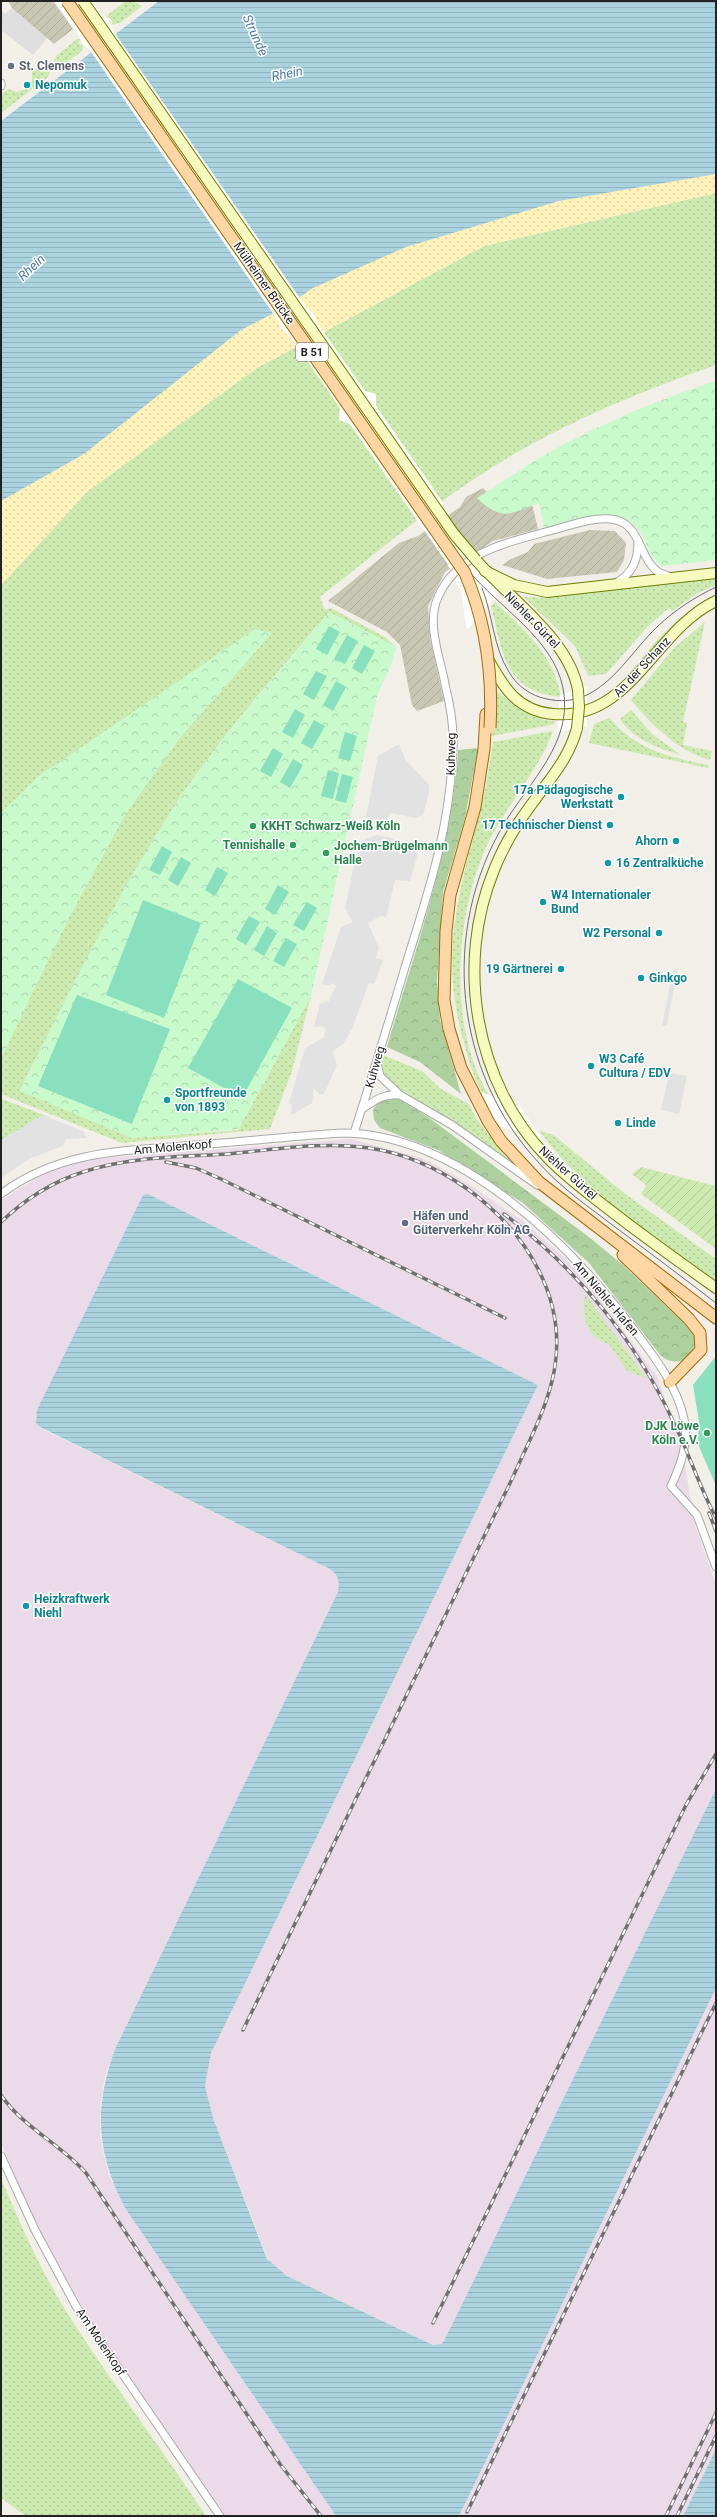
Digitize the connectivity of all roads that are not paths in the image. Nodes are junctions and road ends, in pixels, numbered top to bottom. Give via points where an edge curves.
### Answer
1 (63, 1) edge
2 (66, 1) edge
3 (83, 1) edge
4 (638, 540) junction
5 (716, 573) edge
6 (674, 577) junction
7 (498, 581) junction
8 (615, 584) junction
9 (716, 601) edge
10 (475, 604) joint
11 (488, 659) junction
12 (490, 728) joint
13 (486, 748) junction
14 (377, 1063) junction
15 (400, 1095) junction
16 (362, 1109) junction
17 (491, 1122) junction
18 (354, 1134) junction
19 (1, 1194) edge
20 (565, 1205) junction
21 (600, 1230) junction
22 (716, 1288) edge
23 (716, 1313) edge
24 (716, 1318) edge
25 (670, 1382) junction
26 (716, 1567) edge
27 (1, 2156) edge
28 (220, 2516) edge

1 - 10 main road, Mülheimer Brücke / B 51, bridge via 463,574
2 - 11 main road, Mülheimer Brücke / B 51, bridge via 465,573 484,628
3 - 7 main road, Mülheimer Brücke / B 51, bridge via 450,527 485,571
4 - 6 street, Kuhweg via 652,565 660,573
4 - 8 street via 637,559 628,576
4 - 14 street, Kuhweg via 628,526 612,519 590,520 512,540 486,550 450,575 436,599 434,617 437,648 449,702 453,744 449,809 443,843
5 - 6 main road, B 51
6 - 8 main road, B 51
7 - 8 main road, B 51 via 547,592
7 - 22 main road, Niehler Gürtel, bridge via 558,646 569,663 578,690 579,707 577,728 564,762 523,816 506,844 490,881 479,920 474,967 476,1007 486,1053 507,1102 546,1157 573,1181
9 - 11 main road, An der Schanz / B 51 via 700,609 680,626 620,693 604,704 583,712 565,715 534,710 512,697 501,685
10 - 13 main road, Niehler Gürtel, bridge via 487,690
11 - 12 main road, Mülheimer Brücke / B 51, bridge via 492,701
12 - 13 main road, Niehler Gürtel
13 - 17 main road, Niehler Gürtel via 475,807 450,895 444,958 444,1000 449,1028 472,1088
14 - 15 street via 380,1076
14 - 16 street, Kuhweg
15 - 16 street via 379,1097
15 - 20 street via 452,1125
16 - 18 street, Kuhweg
17 - 20 main road, Niehler Gürtel via 517,1160
17 - 23 main road, Niehler Gürtel via 542,1180
18 - 19 street, Am Molenkopf via 100,1154 50,1166
18 - 25 street, Am Niehler Hafen via 374,1136 425,1150 471,1175 528,1215 575,1259 611,1299
20 - 21 main road, Niehler Gürtel
21 - 24 main road, Niehler Gürtel
21 - 25 main road via 700,1333 701,1350
25 - 26 street, Am Niehler Hafen via 684,1419 685,1447 671,1486 697,1514
27 - 28 street, Am Molenkopf via 35,2230 76,2306

